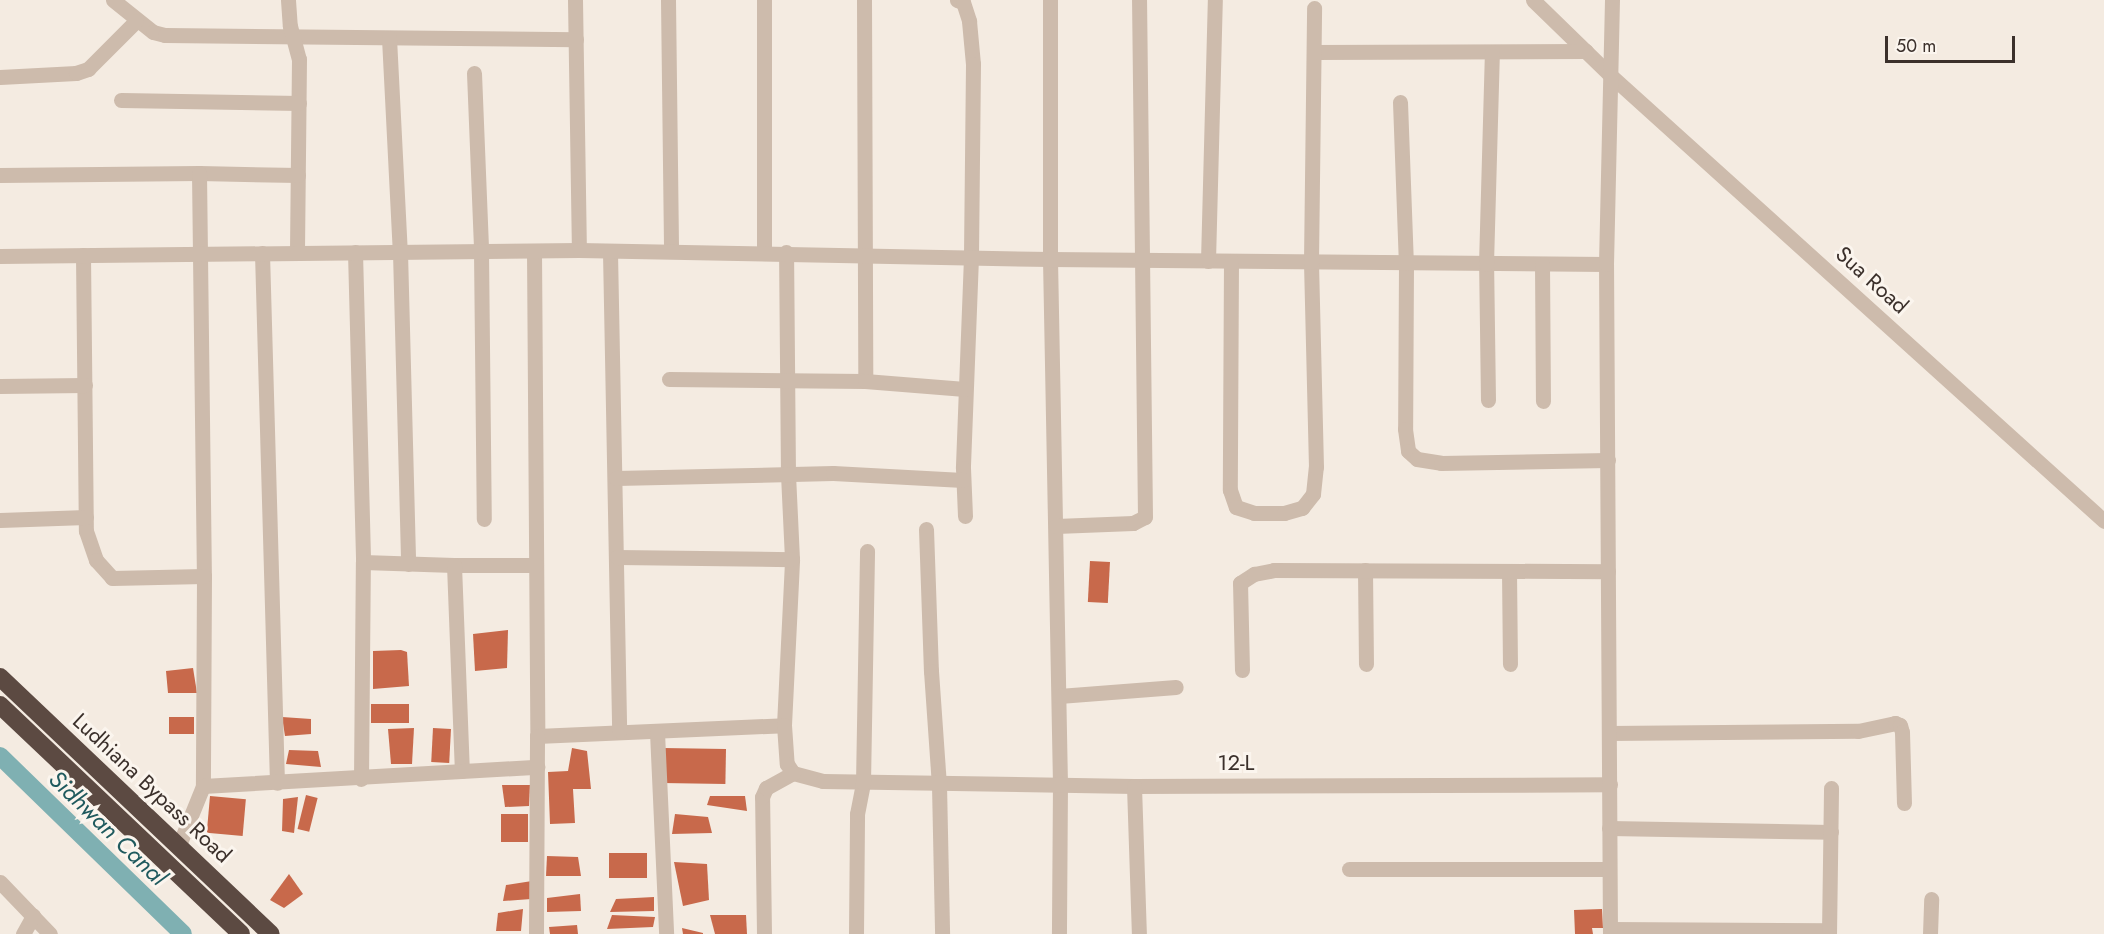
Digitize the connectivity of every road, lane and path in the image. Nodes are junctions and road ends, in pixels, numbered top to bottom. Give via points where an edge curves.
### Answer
1 (113, 0) edge
2 (288, 0) edge
3 (575, 0) edge
4 (668, 0) edge
5 (764, 0) edge
6 (864, 0) edge
7 (957, 0) edge
8 (1050, 0) edge
9 (1139, 0) edge
10 (1215, 0) edge
11 (1533, 0) edge
12 (1612, 0) edge
13 (1314, 8) dead end
14 (136, 21) junction
15 (293, 37) junction
16 (390, 38) junction
17 (576, 39) junction
18 (1586, 51) junction
19 (1314, 52) junction
20 (1492, 52) junction
21 (474, 73) dead end
22 (1609, 74) junction
23 (0, 77) edge
24 (121, 100) dead end
25 (1400, 102) dead end
26 (299, 103) junction
27 (199, 173) junction
28 (0, 175) edge
29 (298, 175) junction
30 (579, 250) junction
31 (481, 251) junction
32 (534, 251) junction
33 (670, 251) junction
34 (355, 252) junction
35 (400, 252) junction
36 (610, 252) junction
37 (764, 252) junction
38 (786, 252) junction
39 (262, 253) junction
40 (297, 253) junction
41 (201, 254) junction
42 (866, 254) junction
43 (83, 255) junction
44 (0, 256) edge
45 (971, 257) junction
46 (1050, 259) junction
47 (1143, 260) junction
48 (1208, 261) junction
49 (1231, 261) junction
50 (1311, 262) junction
51 (1406, 264) junction
52 (1486, 264) junction
53 (1542, 264) junction
54 (1606, 264) junction
55 (669, 379) dead end
56 (865, 381) junction
57 (789, 382) junction
58 (85, 385) junction
59 (0, 386) edge
60 (965, 389) junction
61 (1488, 400) dead end
62 (1543, 401) dead end
63 (1608, 460) junction
64 (788, 475) junction
65 (616, 478) junction
66 (963, 480) junction
67 (965, 516) dead end
68 (86, 518) junction
69 (484, 519) dead end
70 (0, 520) edge
71 (2104, 520) edge
72 (1056, 526) junction
73 (926, 529) dead end
74 (867, 551) dead end
75 (617, 557) junction
76 (792, 560) junction
77 (363, 562) junction
78 (408, 564) junction
79 (454, 565) junction
80 (536, 566) junction
81 (1365, 570) junction
82 (1509, 571) junction
83 (1608, 571) junction
84 (204, 576) junction
85 (1366, 664) dead end
86 (1510, 664) dead end
87 (1242, 670) dead end
88 (0, 677) edge
89 (1176, 687) dead end
90 (1059, 696) junction
91 (0, 705) edge
92 (784, 725) junction
93 (619, 731) junction
94 (657, 732) junction
95 (1609, 733) junction
96 (537, 736) junction
97 (537, 766) junction
98 (462, 771) junction
99 (793, 773) junction
100 (361, 779) junction
101 (277, 783) junction
102 (863, 783) junction
103 (1060, 783) junction
104 (1610, 784) junction
105 (939, 785) junction
106 (203, 786) junction
107 (1134, 786) junction
108 (1831, 788) dead end
109 (1904, 803) dead end
110 (1609, 828) junction
111 (1831, 832) junction
112 (179, 845) junction
113 (1349, 869) dead end
114 (1608, 869) junction
115 (0, 882) edge
116 (1931, 899) dead end
117 (33, 916) junction
118 (1610, 932) edge
119 (1829, 932) edge
120 (23, 934) edge
121 (50, 934) edge
122 (241, 934) edge
123 (271, 934) edge
124 (536, 934) edge
125 (666, 934) edge
126 (764, 934) edge
127 (856, 934) edge
128 (942, 934) edge
129 (1059, 934) edge
130 (1139, 934) edge
131 (1930, 934) edge

1 - 14 street
2 - 15 street
3 - 17 street
4 - 33 street
5 - 37 street
6 - 42 street
7 - 45 street via 963,2 969,21 973,64
8 - 46 street
9 - 47 street
10 - 48 street
11 - 18 street, Sua Road
12 - 22 street
13 - 19 street
14 - 15 street via 165,35
14 - 23 street via 88,69
15 - 16 street
15 - 26 street via 299,59
16 - 17 street
16 - 35 street
17 - 30 street
18 - 20 street
18 - 22 street, Sua Road
19 - 20 street
19 - 50 street
20 - 52 street
21 - 31 street
22 - 54 street
22 - 71 street, Sua Road
24 - 26 street
25 - 51 street
26 - 29 street
27 - 28 street
27 - 29 street
27 - 41 street
29 - 40 street
30 - 32 street
30 - 36 street
31 - 32 street
31 - 35 street
31 - 69 street
32 - 80 street
33 - 36 street
33 - 37 street
34 - 35 street
34 - 40 street
34 - 77 street
35 - 78 street
36 - 65 street
37 - 38 street
38 - 42 street
38 - 57 street
39 - 40 street
39 - 41 street
39 - 101 street
41 - 43 street
41 - 84 street
42 - 45 street
42 - 56 street
43 - 44 street
43 - 58 street
45 - 46 street
45 - 60 street
46 - 47 street
46 - 72 street
47 - 48 street
47 - 72 street via 1145,517 1133,523
48 - 49 street
49 - 50 street
49 - 50 street via 1230,490 1236,507 1254,513 1284,513 1302,508 1312,494 1316,467
50 - 51 street
51 - 52 street
51 - 63 street via 1408,451 1417,459 1441,463
52 - 53 street
52 - 61 street
53 - 54 street
53 - 62 street
54 - 63 street
55 - 57 street
56 - 57 street
56 - 60 street
57 - 64 street
58 - 59 street
58 - 68 street
60 - 66 street
63 - 83 street
64 - 65 street
64 - 66 street via 833,473
64 - 76 street
65 - 75 street
66 - 67 street
68 - 70 street
68 - 84 street via 86,531 96,560 112,578
72 - 90 street
73 - 105 street
74 - 102 street
75 - 76 street
75 - 93 street
76 - 92 street
77 - 78 street
77 - 100 street
78 - 79 street
79 - 80 street
79 - 98 street
80 - 96 street
81 - 82 street
81 - 85 street
81 - 87 street via 1274,570 1254,574 1240,583
82 - 83 street
82 - 86 street
83 - 95 street
84 - 106 street
88 - 112 highway, Ludhiana Bypass Road
89 - 90 street
90 - 103 street
91 - 122 highway, Ludhiana Bypass Road
92 - 94 street
92 - 99 street via 787,764
93 - 94 street
93 - 96 street
94 - 125 street
95 - 104 street
95 - 109 street via 1858,731 1895,723 1902,732
96 - 97 street
97 - 98 street
97 - 124 street
98 - 100 street
99 - 102 street, 12-L via 824,781
99 - 126 street via 766,788 762,796
100 - 101 street
101 - 106 street
102 - 105 street, 12-L
102 - 127 street via 857,814
103 - 105 street, 12-L
103 - 107 street, 12-L
103 - 129 street
104 - 107 street, 12-L
104 - 110 street
105 - 128 street
106 - 112 street
107 - 130 street
108 - 111 street
110 - 111 street
110 - 114 street
111 - 119 street
112 - 123 highway, Ludhiana Bypass Road
113 - 114 street
114 - 118 street
115 - 117 street
116 - 131 street
117 - 120 street
117 - 121 street
118 - 119 street

